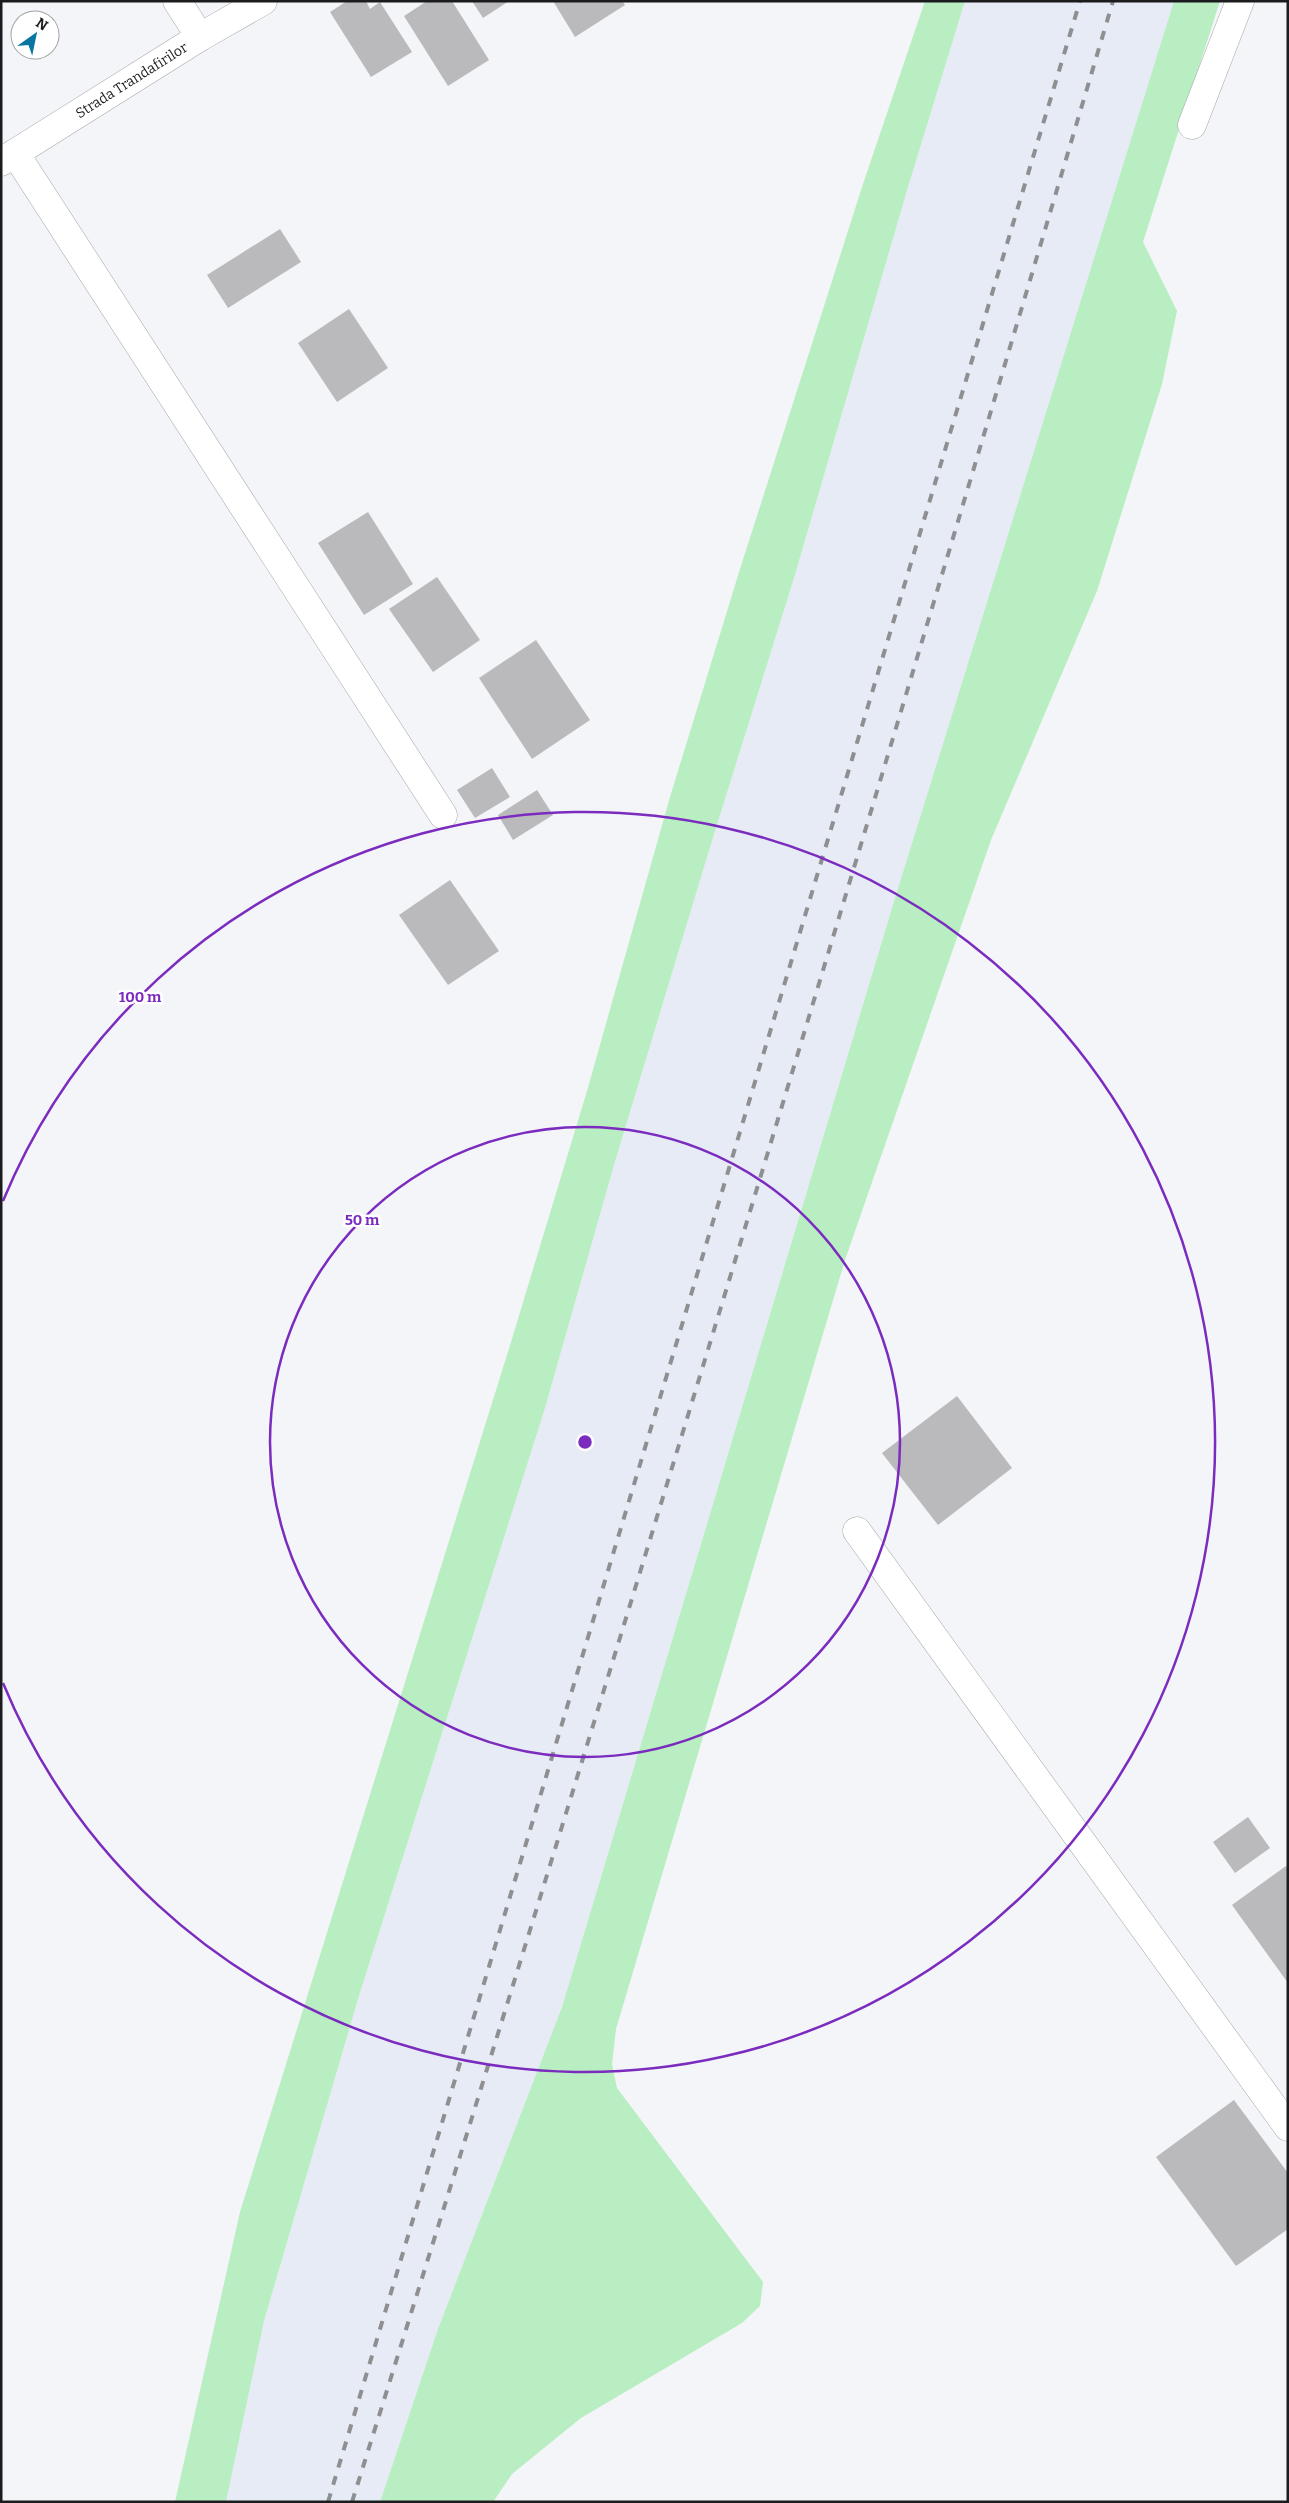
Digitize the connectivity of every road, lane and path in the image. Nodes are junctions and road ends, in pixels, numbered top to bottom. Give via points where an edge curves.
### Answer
1 (177, 1) edge
2 (263, 1) edge
3 (1240, 1) edge
4 (200, 37) junction
5 (1192, 124) dead end
6 (8, 157) edge
7 (443, 815) dead end
8 (857, 1531) dead end
9 (1288, 2127) edge

1 - 4 street
2 - 4 street, Strada Trandafirilor
3 - 5 street
4 - 6 street, Strada Trandafirilor
6 - 7 street
8 - 9 street

